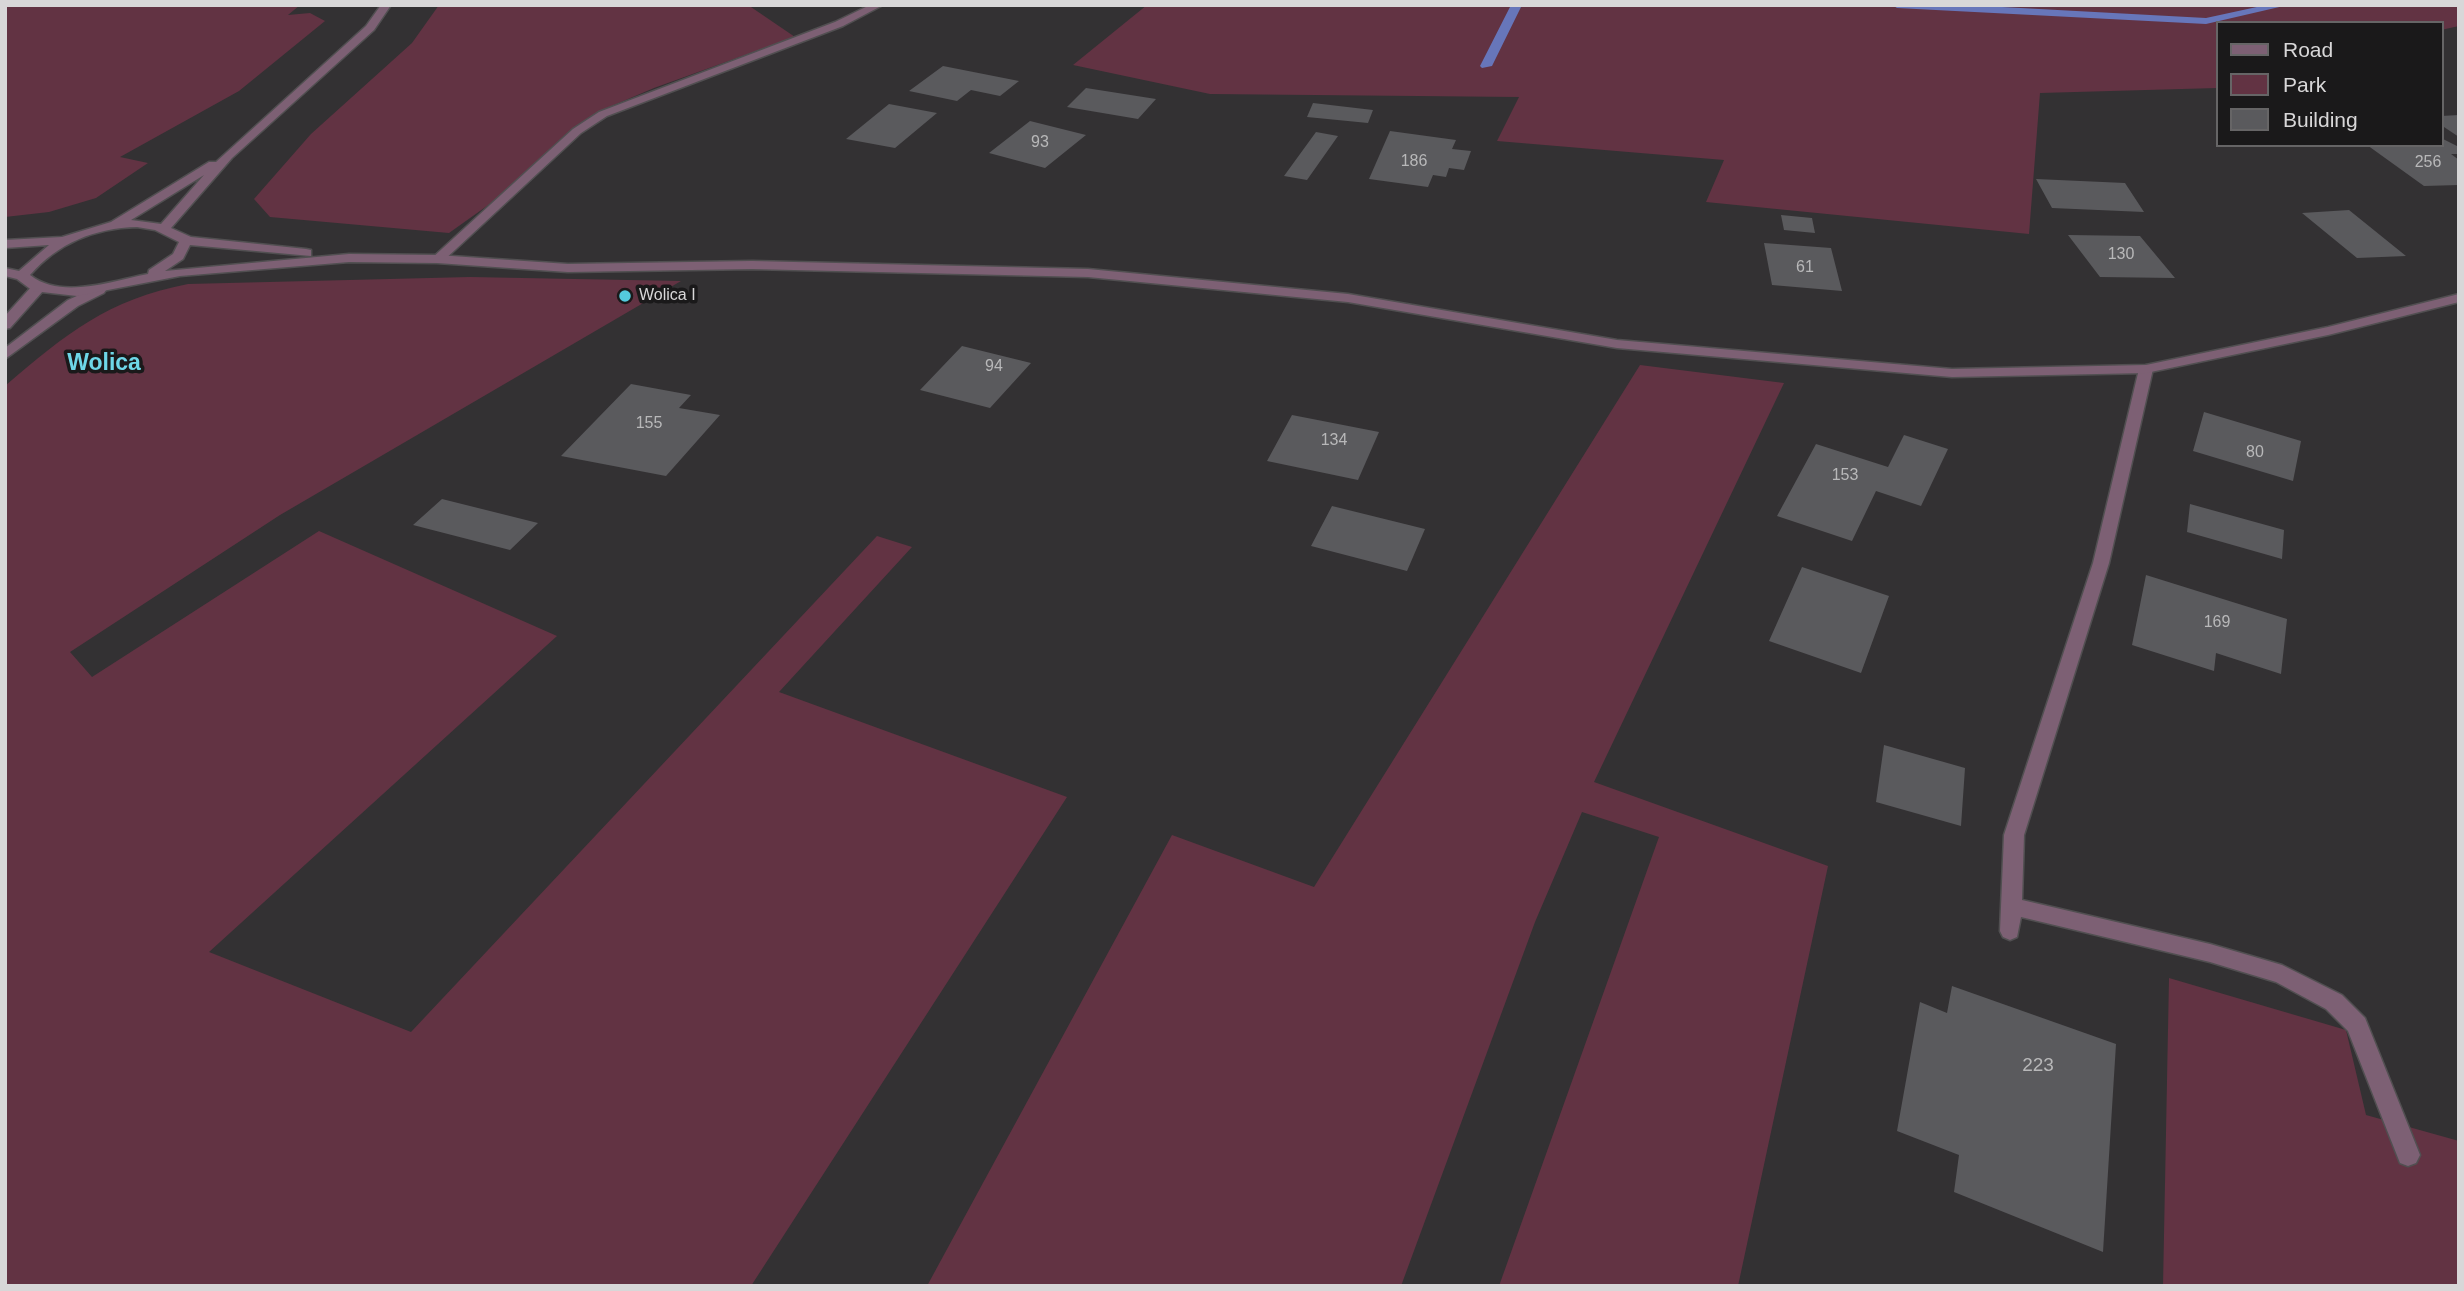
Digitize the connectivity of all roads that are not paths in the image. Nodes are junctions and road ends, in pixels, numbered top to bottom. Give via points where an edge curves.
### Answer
1 (386, 5) edge
2 (878, 5) edge
3 (228, 156) junction
4 (110, 227) junction
5 (163, 229) junction
6 (62, 240) junction
7 (186, 240) junction
8 (5, 244) edge
9 (349, 258) junction
10 (437, 259) junction
11 (5, 272) edge
12 (22, 276) junction
13 (142, 279) junction
14 (38, 288) junction
15 (99, 289) junction
16 (2459, 298) edge
17 (5, 325) edge
18 (5, 355) edge
19 (2146, 369) junction
20 (2011, 906) junction
21 (2010, 931) dead end
22 (2408, 1155) dead end

1 - 3 street via 370,28
2 - 10 street via 603,114 578,131
3 - 4 street
3 - 5 street
4 - 5 street via 140,224
4 - 6 street
5 - 7 street
6 - 8 street
6 - 12 street
7 - 9 street
7 - 13 street via 178,256
9 - 10 street
9 - 13 street
10 - 19 street via 568,268 752,265 1088,273 1348,298 1617,344 1734,357 1952,373
11 - 12 street
12 - 14 street
13 - 15 street
14 - 15 street
14 - 17 street
15 - 18 street
16 - 19 street
19 - 20 street via 2101,564 2014,835
20 - 21 street
20 - 22 street via 2282,974 2334,1002 2357,1025

